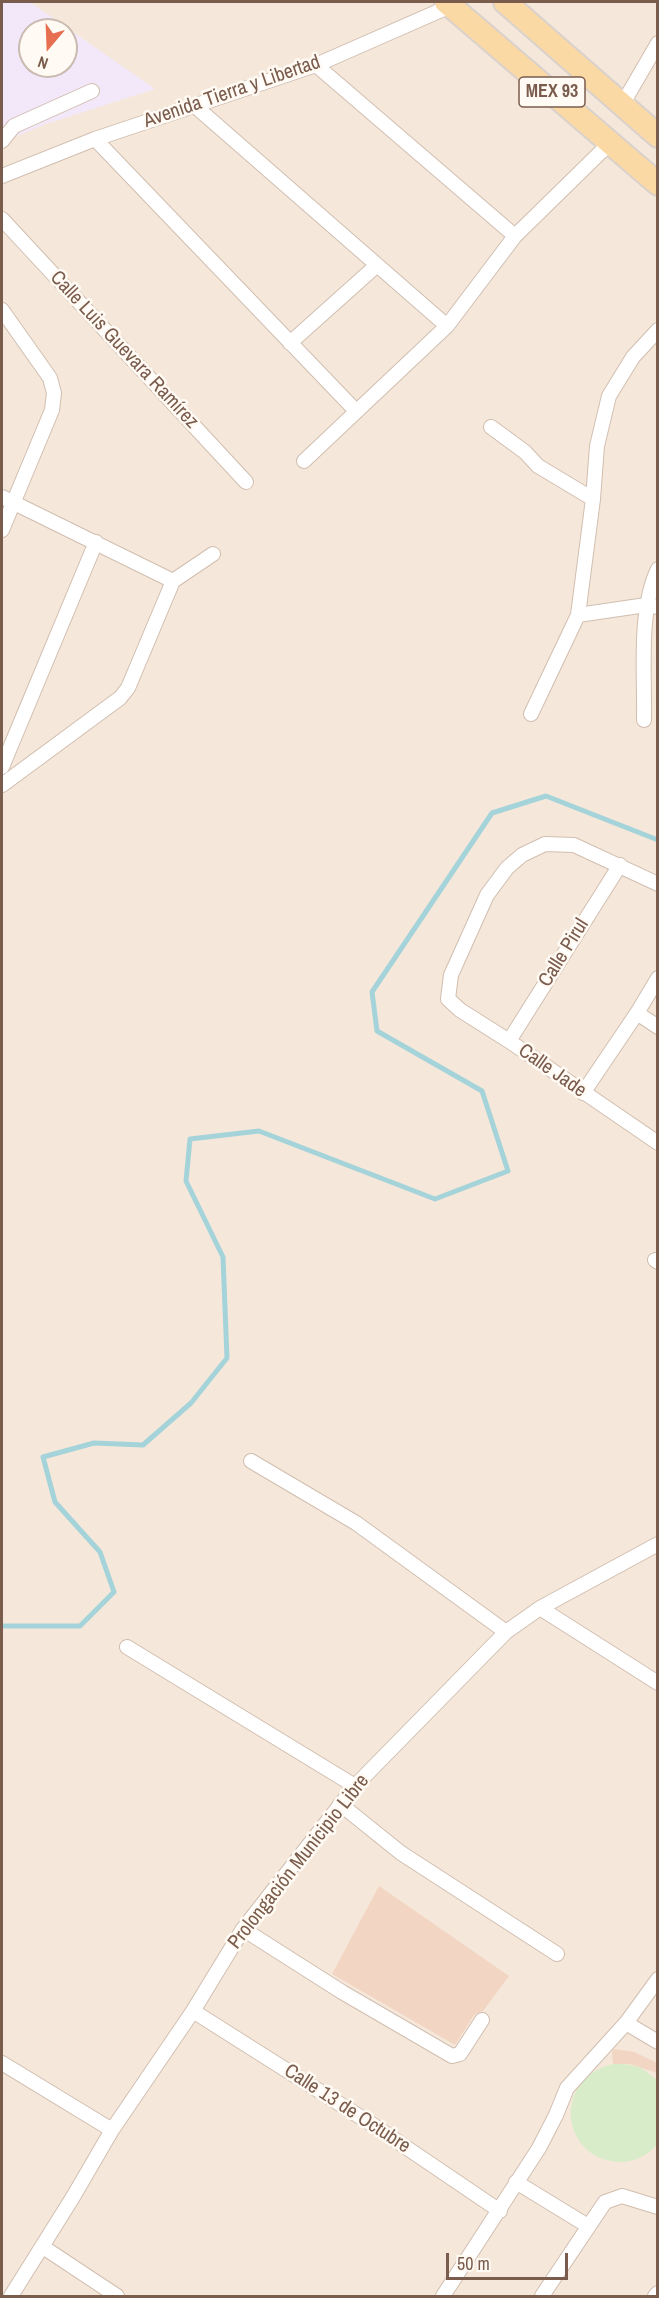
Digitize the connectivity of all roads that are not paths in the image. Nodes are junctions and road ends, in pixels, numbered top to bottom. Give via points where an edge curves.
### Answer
1 (505, 2) edge
2 (452, 3) edge
3 (657, 44) edge
4 (316, 64) junction
5 (92, 91) dead end
6 (622, 105) junction
7 (195, 106) junction
8 (657, 136) edge
9 (95, 139) junction
10 (2, 141) edge
11 (610, 142) junction
12 (2, 176) edge
13 (657, 184) edge
14 (2, 219) edge
15 (516, 236) junction
16 (376, 266) junction
17 (2, 310) edge
18 (447, 326) junction
19 (657, 330) edge
20 (290, 343) junction
21 (356, 411) junction
22 (491, 427) dead end
23 (304, 461) dead end
24 (246, 482) dead end
25 (593, 499) junction
26 (7, 500) edge
27 (2, 530) edge
28 (96, 542) junction
29 (213, 554) dead end
30 (657, 569) edge
31 (173, 581) junction
32 (652, 606) edge
33 (578, 615) junction
34 (531, 714) dead end
35 (644, 720) dead end
36 (2, 767) edge
37 (2, 785) edge
38 (620, 865) junction
39 (657, 884) edge
40 (657, 978) edge
41 (637, 1013) junction
42 (657, 1027) edge
43 (509, 1041) junction
44 (583, 1093) junction
45 (657, 1143) edge
46 (250, 1461) dead end
47 (657, 1544) edge
48 (540, 1608) junction
49 (506, 1632) junction
50 (127, 1647) dead end
51 (657, 1683) edge
52 (356, 1786) junction
53 (340, 1804) junction
54 (243, 1929) junction
55 (557, 1954) dead end
56 (657, 1979) edge
57 (193, 2011) junction
58 (482, 2020) dead end
59 (626, 2023) junction
60 (657, 2042) edge
61 (2, 2063) edge
62 (112, 2130) junction
63 (516, 2182) junction
64 (657, 2207) edge
65 (500, 2211) junction
66 (588, 2226) junction
67 (43, 2247) junction
68 (11, 2296) edge
69 (117, 2296) edge
70 (443, 2296) edge
71 (542, 2296) edge

1 - 6 main road, MEX 93
2 - 4 street, Avenida Tierra y Libertad
2 - 11 main road, MEX 93
3 - 6 street
4 - 7 street, Avenida Tierra y Libertad
4 - 15 street
5 - 10 street via 14,126
6 - 8 main road, MEX 93
7 - 9 street, Avenida Tierra y Libertad
7 - 16 street
9 - 12 street, Avenida Tierra y Libertad
9 - 20 street
11 - 13 main road, MEX 93
11 - 15 street
14 - 24 street, Calle Luis Guevara Ramírez
15 - 18 street
16 - 18 street
16 - 20 street
17 - 26 street via 50,378 54,393 52,410
18 - 21 street
19 - 25 street via 633,357 609,396 597,446
20 - 21 street
21 - 23 street
22 - 25 street via 538,466
25 - 33 street
26 - 27 street
26 - 28 street
28 - 31 street
28 - 36 street
29 - 31 street
30 - 32 street
31 - 37 street via 128,688 120,698
32 - 33 street
32 - 35 street
33 - 34 street
38 - 39 street
38 - 43 street, Calle Pirul
38 - 43 street, Calle Jade via 574,845 545,844 507,868 487,895 451,975 448,999
40 - 41 street
41 - 42 street
41 - 44 street
43 - 44 street, Calle Jade
44 - 45 street, Calle Jade
46 - 49 street via 356,1523
47 - 48 street, Prolongación Municipio Libre
48 - 49 street, Prolongación Municipio Libre
48 - 51 street
49 - 52 street, Prolongación Municipio Libre
50 - 52 street
52 - 53 street, Prolongación Municipio Libre
53 - 54 street, Prolongación Municipio Libre
53 - 55 street via 401,1853
54 - 57 street, Prolongación Municipio Libre
54 - 58 street via 452,2056 460,2054
56 - 59 street
57 - 62 street, Prolongación Municipio Libre
57 - 65 street, Calle 13 de Octubre
59 - 60 street
59 - 63 street via 567,2088 539,2148
61 - 62 street
62 - 67 street, Prolongación Municipio Libre
63 - 65 street
63 - 66 street
64 - 66 street via 622,2196 605,2202
65 - 70 street
66 - 71 street
67 - 68 street, Prolongación Municipio Libre
67 - 69 street

